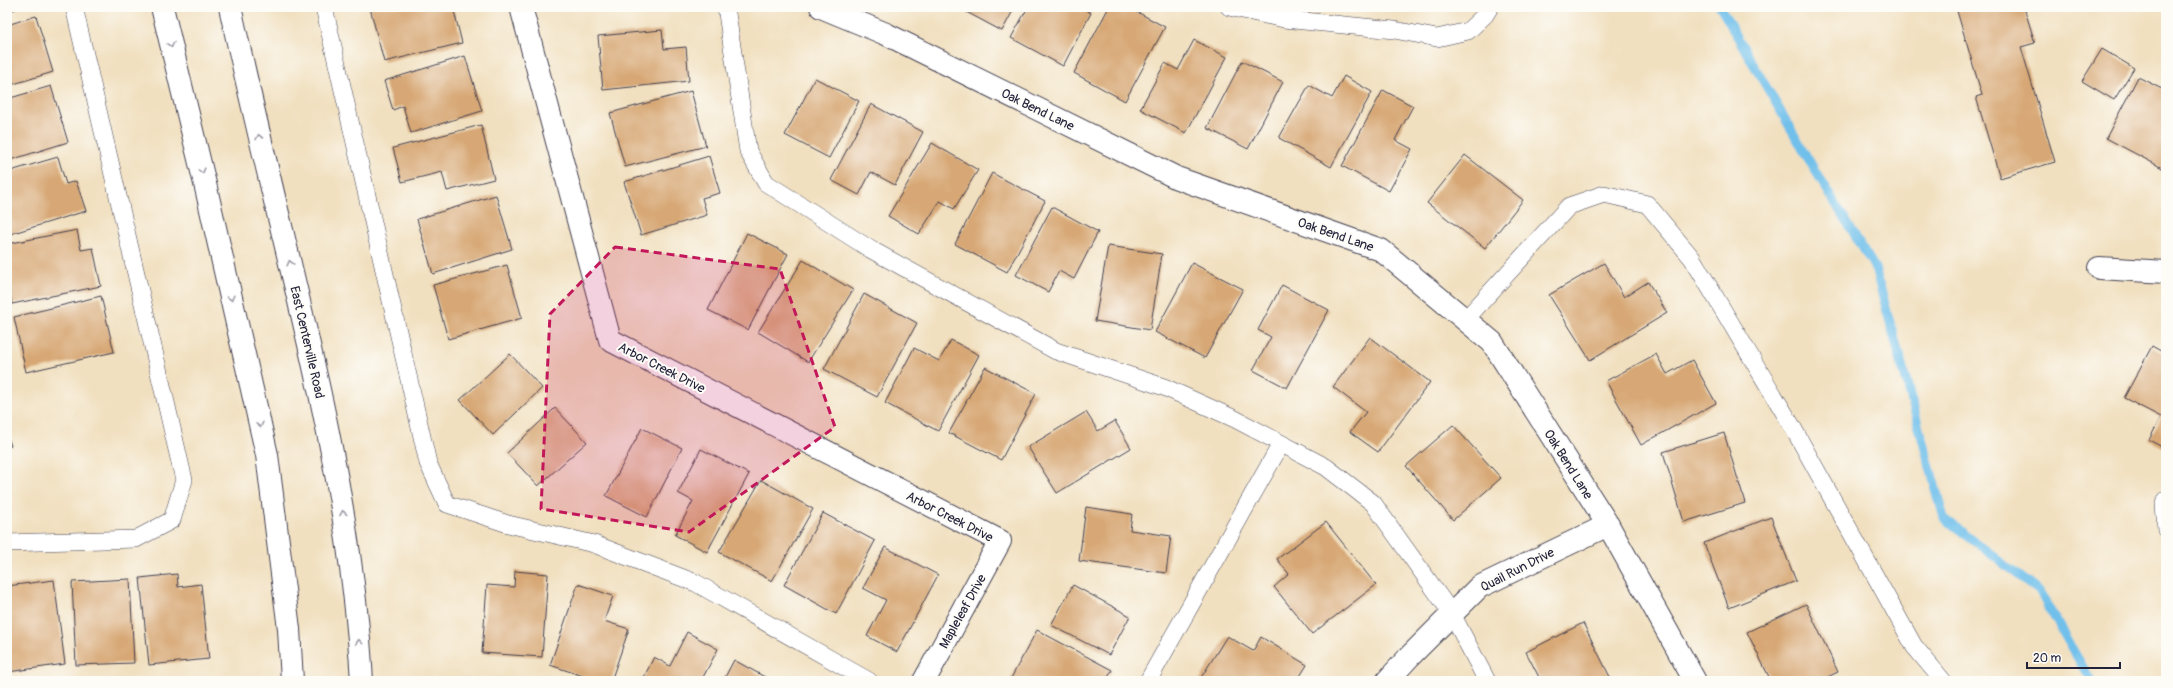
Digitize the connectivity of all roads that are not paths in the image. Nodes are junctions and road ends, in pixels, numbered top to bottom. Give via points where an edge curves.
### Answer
1 (74, 7) edge
2 (162, 7) edge
3 (230, 7) edge
4 (324, 7) edge
5 (521, 7) edge
6 (726, 7) edge
7 (821, 7) edge
8 (1229, 7) edge
9 (1490, 7) edge
10 (2099, 268) dead end
11 (2166, 272) edge
12 (1465, 320) junction
13 (1281, 444) junction
14 (2166, 500) edge
15 (1608, 525) junction
16 (2166, 529) edge
17 (1000, 541) joint
18 (7, 543) edge
19 (1452, 614) junction
20 (292, 681) edge
21 (362, 681) edge
22 (869, 681) edge
23 (924, 681) edge
24 (1148, 681) edge
25 (1387, 681) edge
26 (1487, 681) edge
27 (1695, 681) edge
28 (1943, 681) edge

1 - 18 lane via 184,480 172,520 136,539
2 -> 20 street via 267,456 289,629
21 -> 3 street, East Centerville Road via 355,593 329,433
4 - 22 lane via 428,463 447,504 508,524 594,544 696,583
5 - 17 street, Arbor Creek Drive via 610,340
6 - 13 lane via 748,151 766,183 870,249 1056,351 1164,387 1235,419
7 - 12 street, Oak Bend Lane via 886,34 1177,178 1381,250
8 - 9 lane via 1284,19 1394,30 1437,38 1468,31 1486,15
10 - 11 street
12 - 15 street, Oak Bend Lane via 1492,342
12 - 28 lane via 1569,206 1604,194 1647,204 1692,258 1796,433 1914,646
13 - 19 lane via 1326,467 1373,503
13 - 24 lane
14 - 16 lane
15 - 19 street, Quail Run Drive via 1479,587
15 - 27 street, Oak Bend Lane
17 - 23 street, Mapleleaf Drive
19 - 25 street, Quail Run Drive
19 - 26 lane

